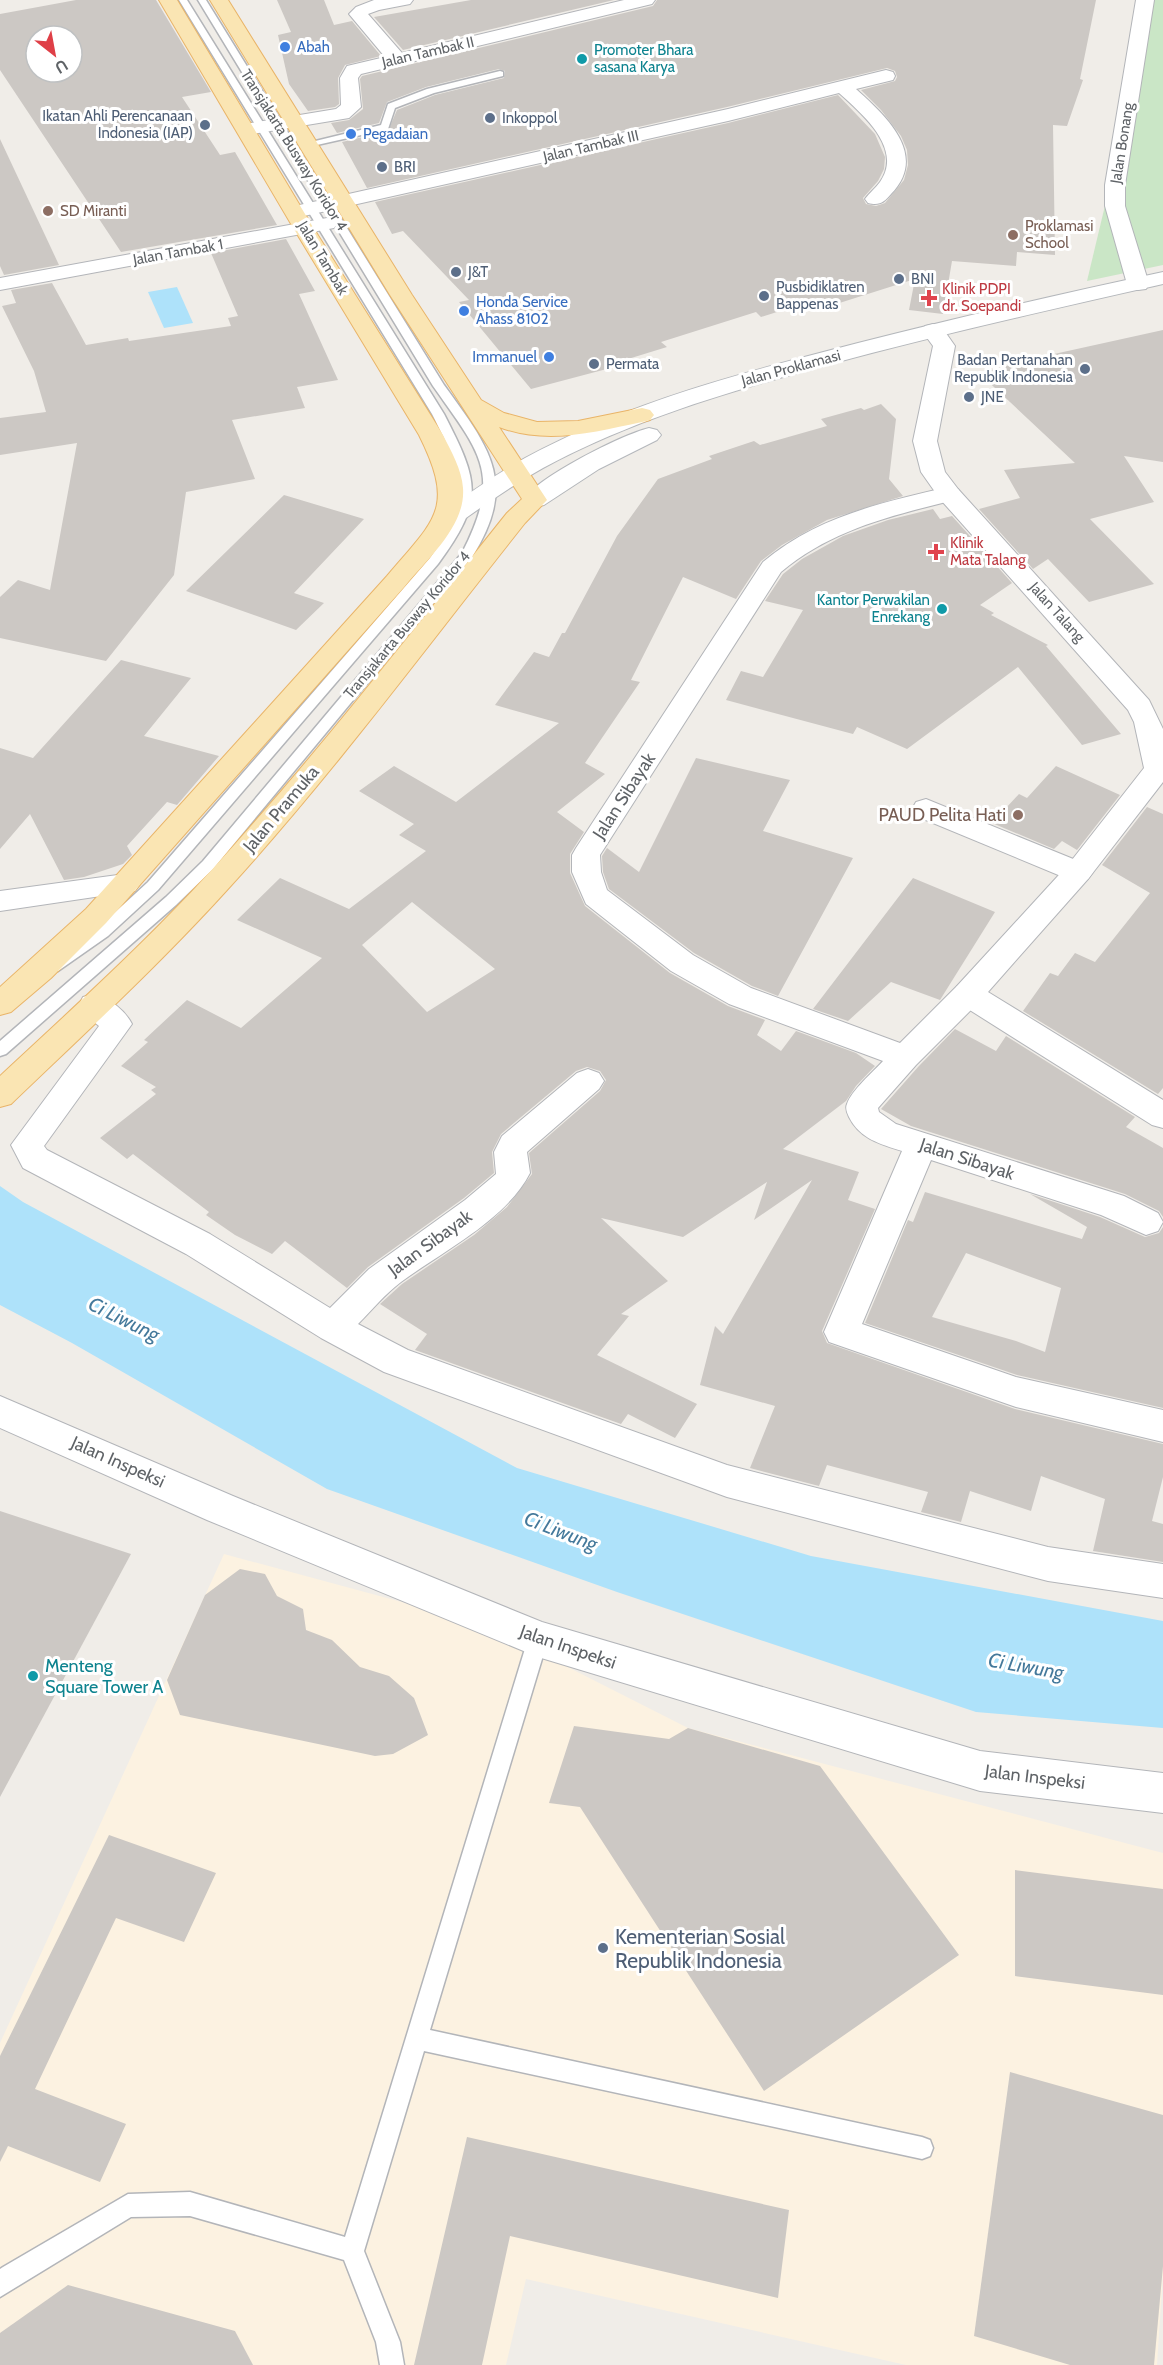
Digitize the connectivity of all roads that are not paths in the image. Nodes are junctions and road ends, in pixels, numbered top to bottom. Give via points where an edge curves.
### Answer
1 (168, 0) edge
2 (183, 0) edge
3 (201, 0) edge
4 (219, 0) edge
5 (404, 0) edge
6 (646, 0) edge
7 (1145, 0) edge
8 (397, 59) junction
9 (500, 74) dead end
10 (886, 76) dead end
11 (842, 86) junction
12 (270, 125) junction
13 (308, 144) junction
14 (875, 199) dead end
15 (325, 215) junction
16 (1163, 278) edge
17 (0, 284) edge
18 (1138, 284) junction
19 (1163, 296) edge
20 (938, 339) junction
21 (470, 401) junction
22 (642, 415) junction
23 (519, 473) junction
24 (492, 488) junction
25 (949, 494) junction
26 (535, 500) junction
27 (466, 505) junction
28 (443, 523) junction
29 (1156, 723) edge
30 (1160, 770) edge
31 (926, 809) dead end
32 (1078, 872) junction
33 (125, 884) junction
34 (0, 901) edge
35 (968, 994) junction
36 (1, 1003) edge
37 (94, 1005) junction
38 (0, 1050) edge
39 (905, 1057) junction
40 (588, 1082) dead end
41 (0, 1095) edge
42 (1163, 1116) edge
43 (921, 1144) junction
44 (1146, 1222) dead end
45 (333, 1328) junction
46 (0, 1411) edge
47 (1163, 1426) edge
48 (1163, 1581) edge
49 (538, 1639) junction
50 (1163, 1793) edge
51 (417, 2038) junction
52 (922, 2148) dead end
53 (352, 2251) junction
54 (0, 2285) edge
55 (392, 2365) edge

1 - 12 main road, Jalan Tambak
2 - 12 lane, Transjakarta Busway Koridor 4
3 - 12 lane, Transjakarta Busway Koridor 4
4 - 12 main road, Jalan Tambak
5 - 8 street via 369,7 358,14
6 - 8 street, Jalan Tambak II
7 - 18 street, Jalan Bonang via 1114,185 1115,206
8 - 12 street, Jalan Tambak II via 354,70 349,78 351,107 342,114
9 - 13 lane via 402,100 391,106 385,127
10 - 11 street, Jalan Tambak III
11 - 14 street via 888,132 897,153 888,189
11 - 15 street, Jalan Tambak III
12 - 13 main road, Jalan Tambak
12 - 15 main road, Jalan Tambak
12 - 15 lane, Transjakarta Busway Koridor 4
13 - 15 main road, Jalan Tambak
15 - 17 street, Jalan Tambak 1
15 - 21 main road, Jalan Tambak
15 - 24 lane, Transjakarta Busway Koridor 4 via 476,437
15 - 27 lane, Transjakarta Busway Koridor 4 via 438,414 467,475
15 - 28 main road, Jalan Tambak via 441,455 451,486 450,509
16 - 18 street, Jalan Proklamasi
18 - 20 street, Jalan Proklamasi
19 - 20 street, Jalan Proklamasi
20 - 22 street, Jalan Proklamasi via 747,380
20 - 25 street, Jalan Talang via 925,441 933,472
20 - 26 street, Jalan Proklamasi via 663,430 602,456
21 - 22 main road via 503,423 540,430 584,427
21 - 23 main road, Jalan Tambak
22 - 23 street, Jalan Proklamasi
23 - 24 street, Jalan Proklamasi
23 - 26 main road, Jalan Tambak
24 - 27 street, Jalan Proklamasi
24 - 38 lane, Transjakarta Busway Koridor 4 via 480,534 468,554 208,865
25 - 29 street, Jalan Talang
25 - 39 street, Jalan Sibayak via 902,504 814,535 772,567 586,855 584,868 596,897 682,963 740,996
26 - 37 main road, Jalan Pramuka via 510,525 404,661 248,849 176,928
27 - 28 street, Jalan Proklamasi
27 - 36 lane, Transjakarta Busway Koridor 4 via 458,528 434,561 153,886 103,932
28 - 33 main road
29 - 30 street, Jalan Talang
30 - 32 street, Jalan Talang
31 - 32 street
32 - 35 street, Jalan Talang
33 - 34 street
33 - 36 main road via 40,970
35 - 39 street, Jalan Sibayak
35 - 42 street
37 - 41 main road, Jalan Pramuka
37 - 45 street via 117,1023 27,1145 35,1159 198,1244
39 - 43 street, Jalan Sibayak via 862,1105 862,1113 870,1124 885,1133
40 - 45 street, Jalan Sibayak via 513,1145 509,1151 514,1173 504,1187 386,1274
43 - 44 street, Jalan Sibayak via 1112,1205
43 - 47 street via 841,1332 1016,1392
45 - 48 street via 396,1360 727,1481 1048,1564
46 - 49 street, Jalan Inspeksi via 220,1508
49 - 50 street, Jalan Inspeksi via 980,1771
49 - 51 lane
51 - 52 lane
51 - 53 lane
53 - 54 lane via 190,2204 128,2206
53 - 55 lane via 388,2342

